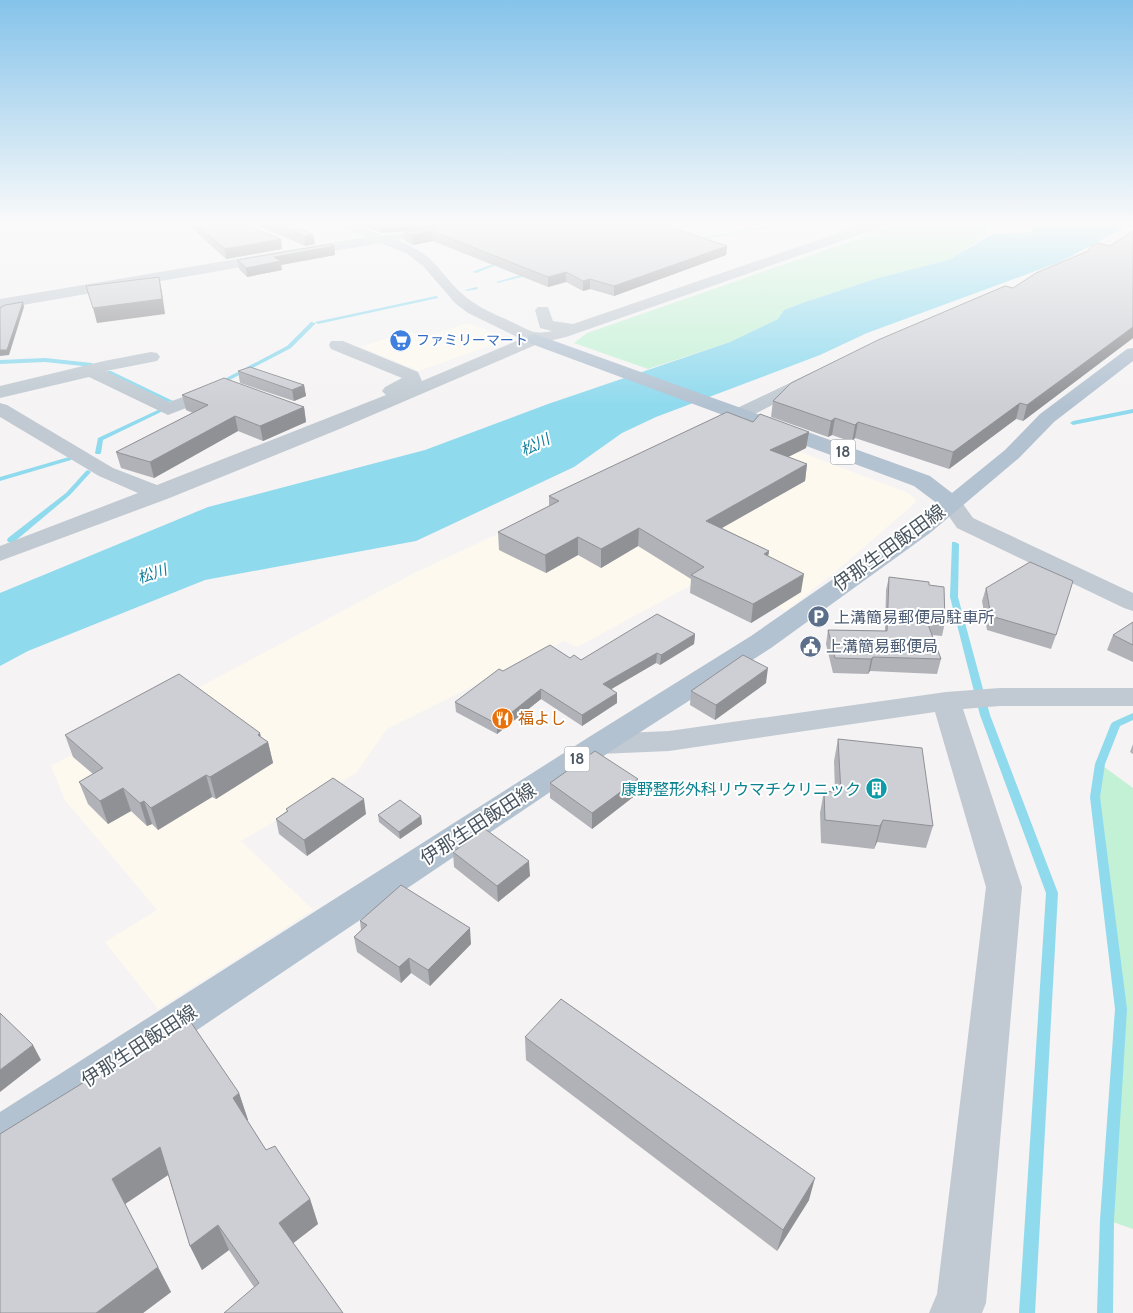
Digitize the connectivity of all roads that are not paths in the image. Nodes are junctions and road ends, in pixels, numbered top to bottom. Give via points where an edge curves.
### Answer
1 (121, 283) edge
2 (446, 283) edge
3 (707, 283) edge
4 (0, 304) edge
5 (543, 310) dead end
6 (573, 330) junction
7 (535, 339) junction
8 (338, 345) dead end
9 (1133, 353) edge
10 (152, 357) dead end
11 (833, 367) edge
12 (91, 371) junction
13 (232, 387) edge
14 (0, 392) edge
15 (376, 407) junction
16 (0, 409) edge
17 (735, 412) junction
18 (307, 414) dead end
19 (336, 424) junction
20 (159, 494) junction
21 (950, 502) junction
22 (0, 554) edge
23 (1133, 602) edge
24 (1133, 697) edge
25 (953, 700) junction
26 (600, 744) junction
27 (0, 1137) edge
28 (958, 1308) edge

1 - 4 street
2 - 7 street via 473,310
3 - 6 street
5 - 6 street via 546,325
6 - 7 street
7 - 15 street
7 - 17 main road, 伊那生田飯田線 / 18
8 - 15 street via 414,379 379,396
9 - 21 main road, 伊那生田飯田線 / 18 via 1047,418 1012,454
10 - 12 street
11 - 17 street
12 - 13 street via 168,409 227,386
12 - 14 street
15 - 19 street
16 - 20 street via 106,472
17 - 21 main road, 伊那生田飯田線 / 18 via 922,481
18 - 19 street
19 - 20 street
20 - 22 street
21 - 23 street via 965,523
21 - 26 main road, 伊那生田飯田線 / 18 via 922,528 760,642
24 - 25 street
25 - 26 street via 669,741
25 - 28 street via 1004,887
26 - 27 main road, 伊那生田飯田線 / 18

